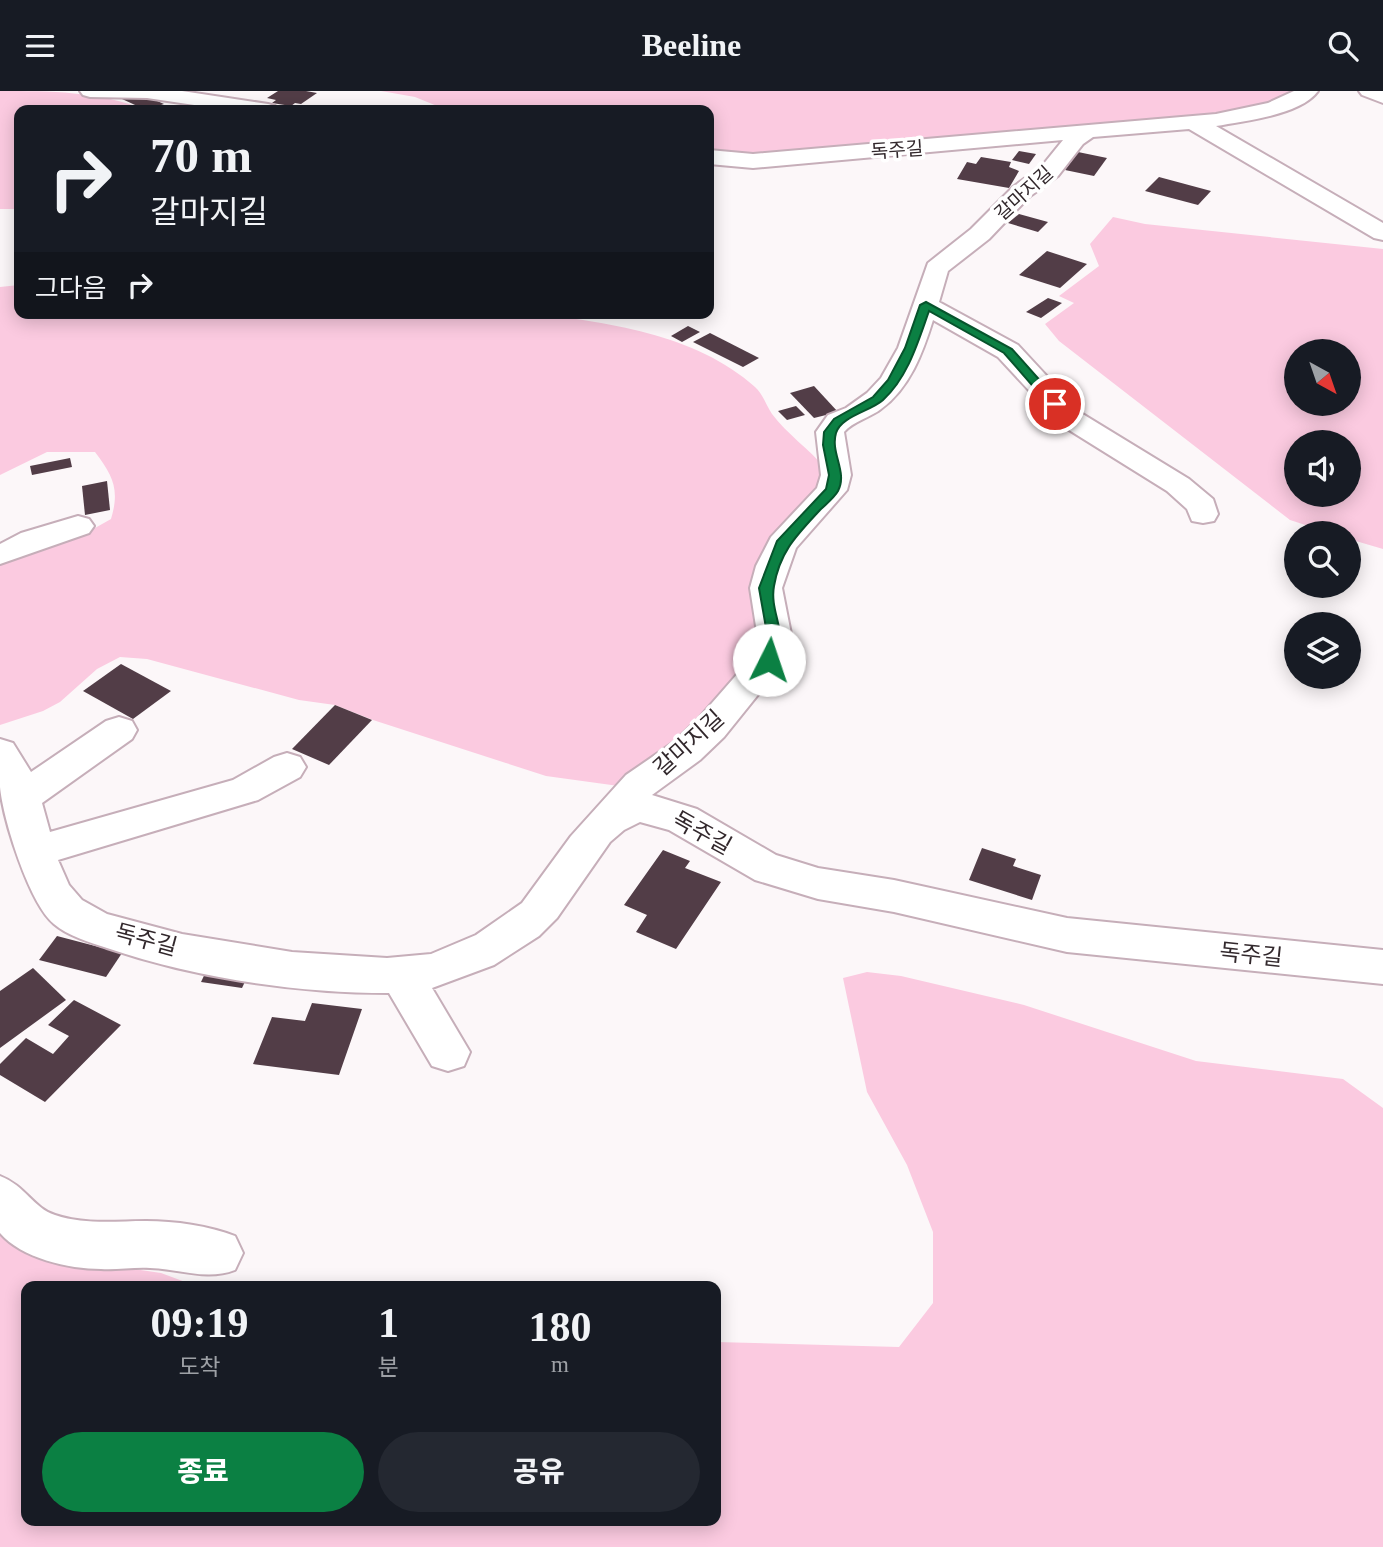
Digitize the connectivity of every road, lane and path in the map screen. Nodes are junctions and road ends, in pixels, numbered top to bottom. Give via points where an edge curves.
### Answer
1 (90, 91) edge
2 (1308, 91) edge
3 (1369, 91) edge
4 (1383, 97) edge
5 (234, 105) edge
6 (1193, 122) junction
7 (1085, 133) junction
8 (714, 157) edge
9 (1383, 233) edge
10 (926, 305) junction
11 (1203, 515) dead end
12 (79, 526) dead end
13 (0, 554) edge
14 (119, 730) dead end
15 (0, 752) edge
16 (287, 768) dead end
17 (22, 821) edge
18 (607, 822) junction
19 (1383, 967) edge
20 (401, 975) junction
21 (448, 1052) dead end
22 (0, 1198) edge
23 (218, 1253) dead end

1 - 5 lane via 147,92
2 - 6 lane via 1281,107
3 - 4 lane
6 - 7 lane
6 - 9 lane
7 - 8 lane, 독주길 via 752,161
7 - 10 lane, 갈마지길 via 1074,139 1050,171 937,268
10 - 11 lane via 1008,351 1072,419 1178,485 1202,506
10 - 18 lane, 갈마지길 via 893,382 877,399 838,421 830,432 836,475 832,490 782,544 766,588 775,639 769,660 711,728 639,785
12 - 13 lane
14 - 17 lane
15 - 17 lane, 독주길 via 20,786
16 - 17 lane via 245,790
17 - 20 lane, 독주길 via 61,904 80,921 149,943 261,966 329,974
18 - 19 lane, 독주길 via 638,808 673,814 780,874 1034,929
18 - 20 lane, 독주길 via 541,909 516,931 453,965
20 - 21 lane
22 - 23 lane via 24,1224 51,1238 98,1246 149,1244

